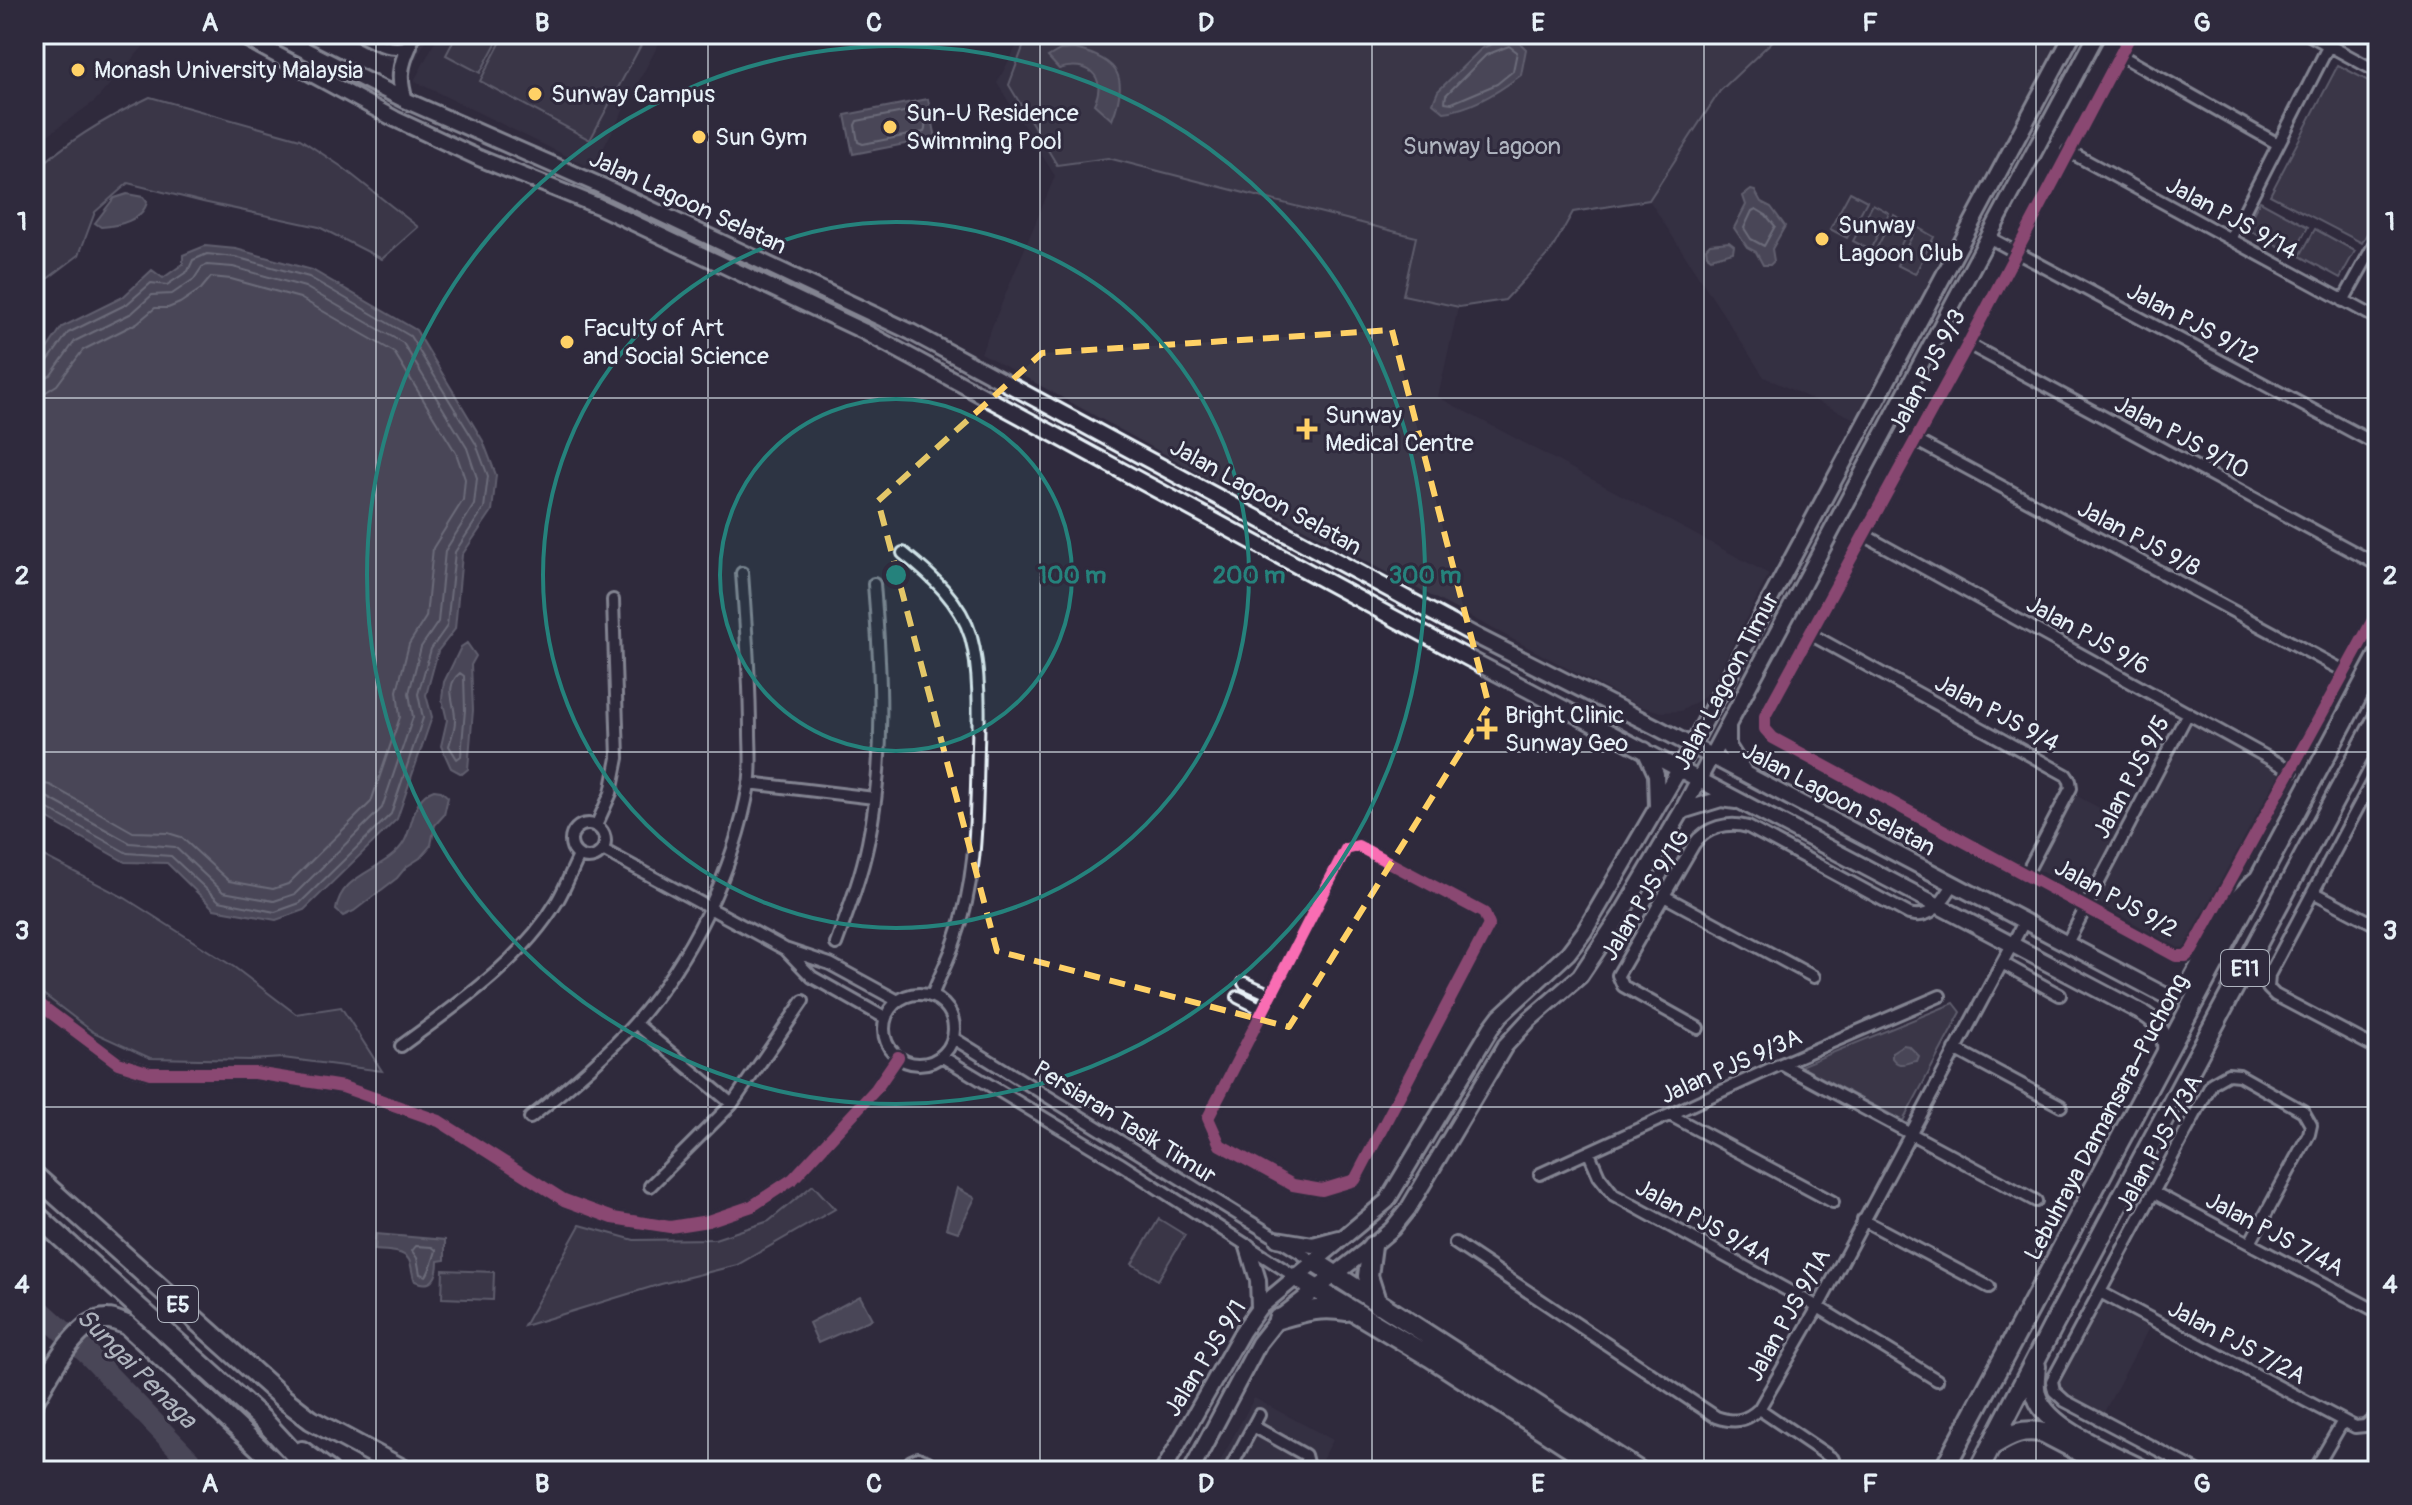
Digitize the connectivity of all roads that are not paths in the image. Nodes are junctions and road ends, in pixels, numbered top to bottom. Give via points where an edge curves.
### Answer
1 (238, 34) edge
2 (273, 34) edge
3 (357, 34) edge
4 (2131, 34) edge
5 (2308, 34) edge
6 (2073, 35) edge
7 (256, 38) edge
8 (412, 40) edge
9 (2094, 40) edge
10 (2329, 45) junction
11 (2120, 55) junction
12 (2378, 72) edge
13 (405, 100) junction
14 (2278, 144) junction
15 (2068, 151) junction
16 (606, 188) junction
17 (598, 206) junction
18 (1988, 237) junction
19 (2378, 238) edge
20 (2230, 239) junction
21 (2015, 251) junction
22 (2343, 301) junction
23 (2378, 319) edge
24 (1968, 344) junction
25 (1915, 440) junction
26 (2378, 445) edge
27 (1864, 535) junction
28 (903, 553) dead end
29 (2378, 565) edge
30 (742, 573) dead end
31 (874, 584) dead end
32 (613, 600) dead end
33 (2378, 611) edge
34 (1810, 634) junction
35 (2378, 657) edge
36 (2344, 671) junction
37 (2188, 713) junction
38 (1708, 714) junction
39 (2378, 718) edge
40 (1728, 723) junction
41 (1656, 727) junction
42 (1765, 729) joint
43 (1691, 746) junction
44 (1645, 750) junction
45 (1710, 756) junction
46 (1680, 768) junction
47 (2378, 770) edge
48 (2292, 771) junction
49 (1749, 776) junction
50 (1700, 779) junction
51 (749, 783) junction
52 (2364, 796) junction
53 (874, 798) junction
54 (1744, 802) junction
55 (2378, 803) edge
56 (1657, 807) junction
57 (1682, 811) junction
58 (596, 826) junction
59 (603, 850) junction
60 (579, 856) junction
61 (2265, 872) junction
62 (2026, 874) junction
63 (1953, 885) junction
64 (2313, 892) junction
65 (1664, 896) junction
66 (1940, 905) junction
67 (709, 908) junction
68 (2086, 908) junction
69 (2024, 922) junction
70 (2378, 926) edge
71 (836, 944) dead end
72 (2012, 944) junction
73 (2066, 945) junction
74 (785, 949) junction
75 (2002, 963) junction
76 (1814, 977) dead end
77 (1244, 983) dead end
78 (1271, 995) junction
79 (2060, 995) dead end
80 (932, 996) junction
81 (1940, 996) dead end
82 (1238, 997) dead end
83 (34, 1000) edge
84 (803, 1001) dead end
85 (898, 1001) junction
86 (1264, 1010) junction
87 (885, 1018) junction
88 (635, 1023) junction
89 (1698, 1028) dead end
90 (953, 1038) junction
91 (401, 1046) dead end
92 (1955, 1049) junction
93 (2378, 1049) edge
94 (941, 1056) junction
95 (898, 1057) junction
96 (2164, 1061) junction
97 (1781, 1064) junction
98 (732, 1104) junction
99 (2061, 1106) dead end
100 (1670, 1115) junction
101 (530, 1118) dead end
102 (1909, 1133) junction
103 (1589, 1153) junction
104 (1540, 1174) dead end
105 (34, 1175) edge
106 (650, 1186) dead end
107 (2153, 1192) junction
108 (2036, 1201) dead end
109 (1833, 1202) dead end
110 (34, 1213) edge
111 (1863, 1220) junction
112 (1348, 1235) junction
113 (1277, 1239) junction
114 (1455, 1243) dead end
115 (2250, 1243) junction
116 (1372, 1246) junction
117 (1248, 1247) junction
118 (1315, 1262) junction
119 (1335, 1275) junction
120 (1296, 1277) junction
121 (1989, 1287) dead end
122 (1315, 1289) junction
123 (2100, 1292) junction
124 (1377, 1304) junction
125 (1818, 1307) junction
126 (1259, 1308) junction
127 (1352, 1312) junction
128 (2378, 1312) edge
129 (1278, 1319) junction
130 (2037, 1356) junction
131 (1937, 1380) dead end
132 (34, 1401) edge
133 (1759, 1409) junction
134 (1259, 1415) dead end
135 (2378, 1415) edge
136 (311, 1420) junction
137 (264, 1421) junction
138 (2343, 1421) junction
139 (1253, 1426) junction
140 (1992, 1445) junction
141 (1833, 1459) dead end
142 (933, 1469) edge
143 (284, 1471) edge
144 (310, 1471) edge
145 (329, 1471) edge
146 (378, 1471) edge
147 (406, 1471) edge
148 (906, 1471) edge
149 (1163, 1471) edge
150 (1191, 1471) edge
151 (1229, 1471) edge
152 (1303, 1471) edge
153 (1607, 1471) edge
154 (1639, 1471) edge
155 (1943, 1471) edge
156 (1978, 1471) edge
157 (2117, 1471) edge
158 (2145, 1471) edge
159 (2198, 1471) edge
160 (2314, 1471) edge

1 - 7 main road, Jalan Lagoon Selatan
2 - 13 main road, Jalan Lagoon Selatan
3 - 8 street via 390,48
4 - 11 street, Jalan PJS 9/3
5 - 10 street
6 - 9 main road
6 - 38 main road, Jalan Lagoon Timur
7 - 17 main road, Jalan Lagoon Selatan via 395,119
8 - 13 main road via 399,77
9 - 18 main road, Jalan Lagoon Timur
10 - 12 street
10 - 14 street
11 - 14 street
11 - 15 street, Jalan PJS 9/3
13 - 16 main road, Jalan Lagoon Selatan
14 - 20 street
15 - 20 street, Jalan PJS 9/14
15 - 21 street, Jalan PJS 9/3
16 - 17 main road
16 - 41 main road, Jalan Lagoon Selatan via 911,332 1466,631
17 - 44 main road, Jalan Lagoon Selatan via 891,345
18 - 21 street, Jalan PJS 9/12
18 - 40 main road, Jalan Lagoon Timur
19 - 22 street
20 - 22 street, Jalan PJS 9/14
21 - 24 street, Jalan PJS 9/3
21 - 26 street, Jalan PJS 9/12
22 - 23 street, Jalan PJS 9/14
24 - 25 street, Jalan PJS 9/3
24 - 29 street, Jalan PJS 9/10
25 - 27 street, Jalan PJS 9/3
25 - 36 street, Jalan PJS 9/8
27 - 34 street, Jalan PJS 9/3
27 - 37 street, Jalan PJS 9/6
28 - 80 street via 936,580 965,622 972,639 979,712 975,846 968,891
30 - 51 street via 750,676
31 - 53 street via 882,683
32 - 58 street via 618,758 611,793
33 - 36 street, Jalan PJS 9/2
34 - 42 street, Jalan PJS 9/3 via 1765,716
34 - 62 street, Jalan PJS 9/4 via 2066,775 2071,788
35 - 61 highway, Lebuhraya Damansara–Puchong / E11
36 - 48 street, Jalan PJS 9/2
37 - 48 street, Jalan PJS 9/6
37 - 68 street, Jalan PJS 9/5
38 - 41 main road via 1686,729
38 - 43 main road, Jalan Lagoon Timur
39 - 130 highway, E11
40 - 45 main road, Jalan Lagoon Timur
40 - 49 main road via 1728,746
41 - 43 main road, Jalan Lagoon Selatan
42 - 62 street, Jalan PJS 9/2
43 - 45 main road, Jalan Lagoon Selatan
43 - 46 main road, Jalan Lagoon Timur
44 - 46 main road, Jalan Lagoon Selatan
44 - 56 main road via 1656,774
45 - 49 main road, Jalan Lagoon Selatan
45 - 50 main road, Jalan Lagoon Timur
46 - 50 main road, Jalan Lagoon Selatan
46 - 56 main road, Jalan Lagoon Timur
47 - 52 street
48 - 68 street, Jalan PJS 9/2 via 2186,956 2176,956
49 - 63 main road, Jalan Lagoon Selatan
50 - 54 main road, Jalan Lagoon Selatan
50 - 57 main road, Jalan Lagoon Timur
51 - 53 street
51 - 67 street
52 - 55 street
52 - 64 street
53 - 71 street via 868,844
54 - 57 main road via 1721,799
54 - 66 main road, Jalan Lagoon Selatan
56 - 112 main road, Jalan Lagoon Timur via 1584,932 1491,1028 1397,1187
57 - 116 main road, Jalan Lagoon Timur via 1580,976 1505,1046 1408,1209
58 - 59 street via 605,839
58 - 60 street via 582,826 573,834 572,846
59 - 60 street via 592,858
59 - 67 street
60 - 91 street via 557,901 525,944 475,991
61 - 73 main road, Jalan Lagoon Selatan via 2235,900 2188,984 2176,995 2166,996
61 - 96 highway, Lebuhraya Damansara–Puchong / E11
62 - 68 street, Jalan PJS 9/2
63 - 66 street
63 - 69 main road, Jalan Lagoon Selatan
64 - 70 street
64 - 93 street via 2269,975 2268,988
65 - 66 street, Jalan PJS 9/1G via 1700,836 1738,824 1909,914 1928,915
65 - 76 street
65 - 89 street, Jalan PJS 9/1G via 1620,968 1619,980
66 - 72 main road, Jalan Lagoon Selatan
67 - 74 street
67 - 88 street via 681,960
68 - 73 street, Jalan PJS 9/5
69 - 72 street, Jalan PJS 9/1A
69 - 73 main road, Jalan Lagoon Selatan
72 - 75 street, Jalan PJS 9/1A
72 - 96 main road, Jalan Lagoon Selatan via 2153,1020 2164,1036
74 - 85 street via 830,964
74 - 87 street via 812,977
75 - 79 street
75 - 92 street, Jalan PJS 9/1A
77 - 78 street
78 - 86 street
78 - 86 street via 1346,849 1358,846 1484,913 1489,925 1355,1180 1322,1190 1293,1185 1220,1145 1208,1118
80 - 85 street via 914,994
80 - 90 street via 952,1018
81 - 97 street, Jalan PJS 9/3A
82 - 86 street
83 - 95 street via 118,1063 150,1073 255,1073 343,1087 439,1121 564,1200 613,1218 670,1227 752,1206 793,1179 876,1089
84 - 98 street
85 - 87 street
87 - 95 street via 885,1040
88 - 98 street
88 - 101 street
90 - 94 street
90 - 113 street, Persiaran Tasik Timur
92 - 99 street
92 - 102 street, Jalan PJS 9/1A
94 - 95 street via 915,1064
94 - 117 street, Persiaran Tasik Timur
96 - 155 highway, Lebuhraya Damansara–Puchong / E11
97 - 100 street, Jalan PJS 9/3A
97 - 102 street
98 - 106 street
100 - 103 street, Jalan PJS 9/3A
100 - 109 street
102 - 108 street
102 - 111 street, Jalan PJS 9/1A
103 - 104 street, Jalan PJS 9/3A
103 - 125 street, Jalan PJS 9/4A via 1614,1195
105 - 136 highway, E5
107 - 115 street, Jalan PJS 7/4A
107 - 115 street, Jalan PJS 7/3A via 2212,1083 2228,1074 2239,1075 2303,1111 2311,1125
107 - 123 street, Jalan PJS 7/3A
110 - 137 highway, E5
111 - 121 street
111 - 125 street, Jalan PJS 9/1A
112 - 113 main road via 1313,1245
112 - 118 main road, Jalan Lagoon Timur
113 - 118 street, Persiaran Tasik Timur
114 - 133 street, Jalan PJS 9/1A via 1716,1417 1738,1422
115 - 128 street, Jalan PJS 7/4A
116 - 119 main road, Jalan Lagoon Timur
116 - 124 highway via 1368,1276
117 - 120 street, Persiaran Tasik Timur
117 - 126 main road
118 - 119 highway
118 - 120 main road, Jalan Lagoon Timur
119 - 122 main road, Jalan Lagoon Timur
119 - 124 highway
120 - 122 highway
120 - 126 main road, Jalan PJS 9/1
122 - 127 highway
122 - 129 main road, Jalan PJS 9/1
123 - 138 street, Jalan PJS 7/2A
123 - 159 street, Jalan PJS 7/3A via 2052,1381 2054,1391
124 - 154 highway
125 - 131 street, Jalan PJS 9/4A
125 - 133 street, Jalan PJS 9/1A
126 - 149 main road, Jalan PJS 9/1
127 - 129 highway via 1313,1308
127 - 153 highway
129 - 150 main road, Jalan PJS 9/1 via 1259,1343
130 - 140 highway, E11
130 - 158 highway via 2034,1387 2046,1415
132 - 143 highway via 81,1331 107,1319 127,1325
133 - 141 street
134 - 139 street
135 - 138 street, Jalan PJS 7/2A via 2365,1426
136 - 146 highway
136 - 147 highway, E5
137 - 144 highway, E5
137 - 145 highway
138 - 160 street
139 - 151 street
139 - 152 street via 1305,1455
140 - 156 highway, E11
140 - 157 highway via 2032,1430
142 - 148 street via 925,1460 914,1459

